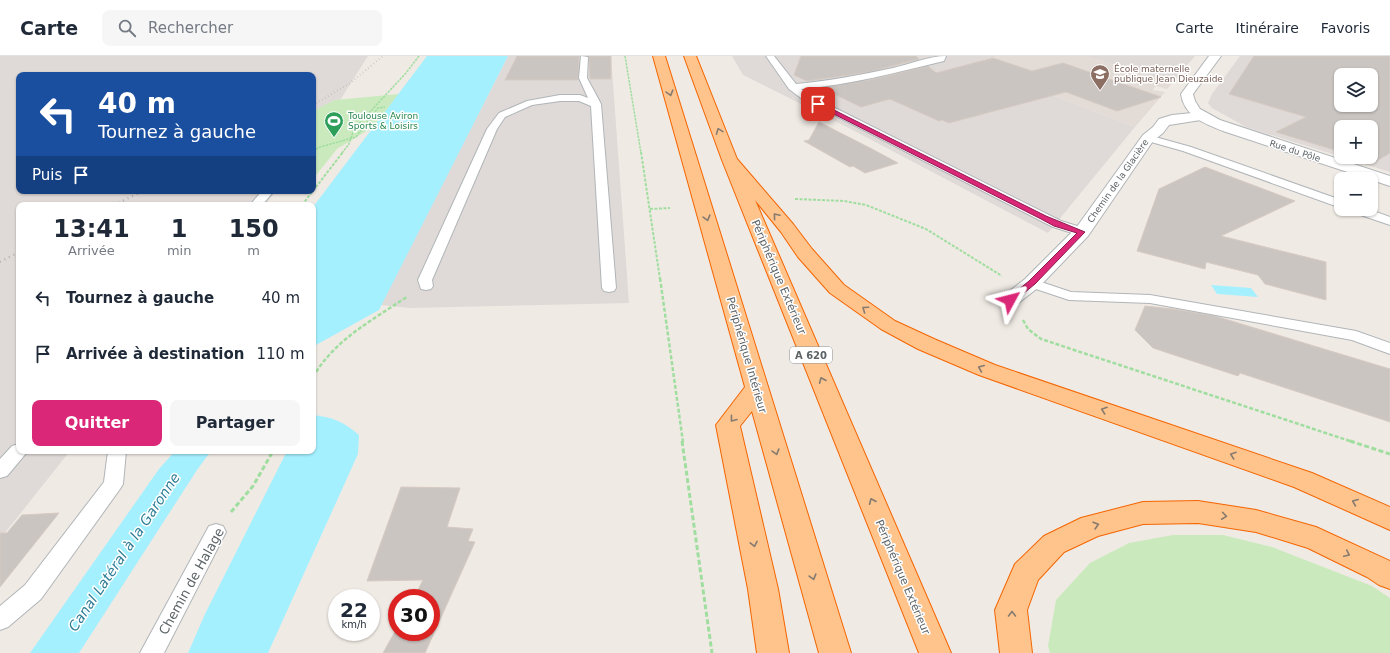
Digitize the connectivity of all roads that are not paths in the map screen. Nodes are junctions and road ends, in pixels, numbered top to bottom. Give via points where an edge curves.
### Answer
1 (659, 56) edge
2 (690, 56) edge
3 (770, 56) edge
4 (942, 56) edge
5 (1215, 56) edge
6 (584, 57) edge
7 (792, 87) junction
8 (596, 104) junction
9 (1202, 116) junction
10 (1220, 125) junction
11 (1153, 134) junction
12 (730, 160) junction
13 (1390, 181) edge
14 (265, 194) edge
15 (259, 202) edge
16 (1334, 202) edge
17 (1376, 216) edge
18 (1390, 221) edge
19 (1082, 232) junction
20 (1032, 283) junction
21 (426, 286) road end
22 (609, 288) dead end
23 (1010, 300) road end
24 (1390, 349) edge
25 (757, 388) junction
26 (16, 454) edge
27 (117, 454) edge
28 (0, 471) edge
29 (1390, 519) edge
30 (216, 532) road end
31 (1390, 576) edge
32 (0, 620) edge
33 (152, 653) edge
34 (773, 653) edge
35 (835, 653) edge
36 (935, 653) edge
37 (1016, 653) edge

1 -> 25 highway, Périphérique Intérieur
12 -> 2 highway, Périphérique Extérieur / A 620
3 - 7 lane
4 - 7 lane via 940,59 855,79
5 - 9 street via 1188,94 1187,101 1192,109
6 - 8 lane via 583,78
7 - 19 lane via 804,96 1002,198 1057,224
8 - 21 lane via 580,98 560,98 530,103 502,115 492,128 425,280
8 - 22 lane
9 - 10 street, Rue du Pôle
9 - 11 street, Chemin de la Glacière via 1172,119 1164,122
10 - 11 street, Chemin de la Glacière
10 - 13 street, Rue du Pôle
11 - 16 lane via 1187,149
11 - 19 street, Chemin de la Glacière
29 -> 12 highway via 1303,480 987,370 888,325 832,283
36 -> 12 highway, Périphérique Extérieur / A 620
14 - 15 lane
17 - 18 lane
19 - 20 street, Chemin de la Glacière
20 - 23 street, Chemin de la Glacière
20 - 24 lane via 1069,296 1150,299 1356,336
25 -> 34 highway via 728,425 764,589
25 -> 35 highway, Périphérique Intérieur
26 - 28 lane
27 - 32 lane via 114,484 33,592
30 - 33 lane, Chemin de Halage
37 -> 31 highway via 1011,610 1026,573 1054,544 1091,526 1143,513 1198,512 1256,521 1316,539

